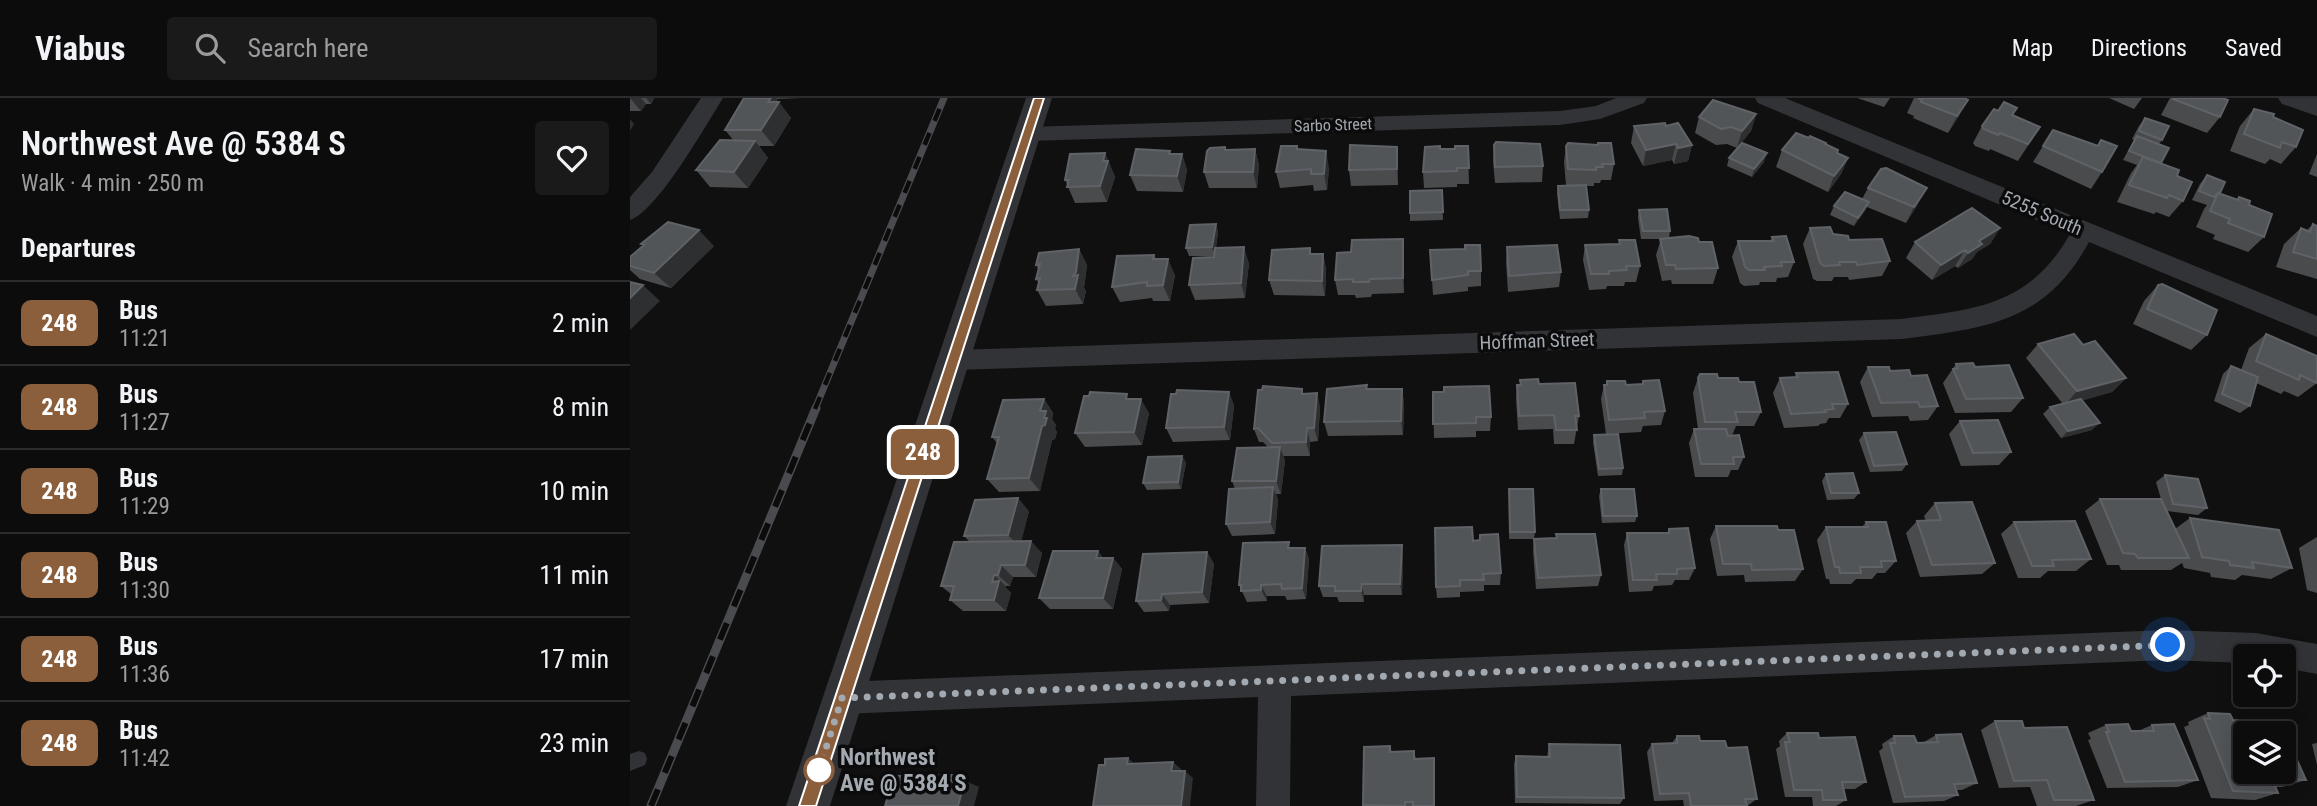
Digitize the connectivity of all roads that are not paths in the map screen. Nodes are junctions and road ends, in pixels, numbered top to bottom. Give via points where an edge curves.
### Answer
1 (712, 98) edge
2 (1039, 98) edge
3 (1636, 98) edge
4 (1766, 98) edge
5 (2291, 98) edge
6 (2317, 107) edge
7 (1027, 134) junction
8 (630, 212) edge
9 (2084, 230) junction
10 (2317, 327) edge
11 (953, 360) junction
12 (2317, 659) edge
13 (1275, 683) junction
14 (842, 698) junction
15 (808, 806) edge
16 (1273, 806) edge

1 - 8 street via 660,178
2 - 7 street
3 - 7 street, Sarbo Street via 1600,112 1560,118 1382,114
4 - 9 street, 5255 South
5 - 6 street
7 - 11 street
9 - 10 street, 5255 South
9 - 11 street, Hoffman Street via 2059,271 2021,301 1970,318 1902,329
11 - 14 street
12 - 13 street via 2256,648 2168,645
13 - 14 street
13 - 16 street
14 - 15 street

